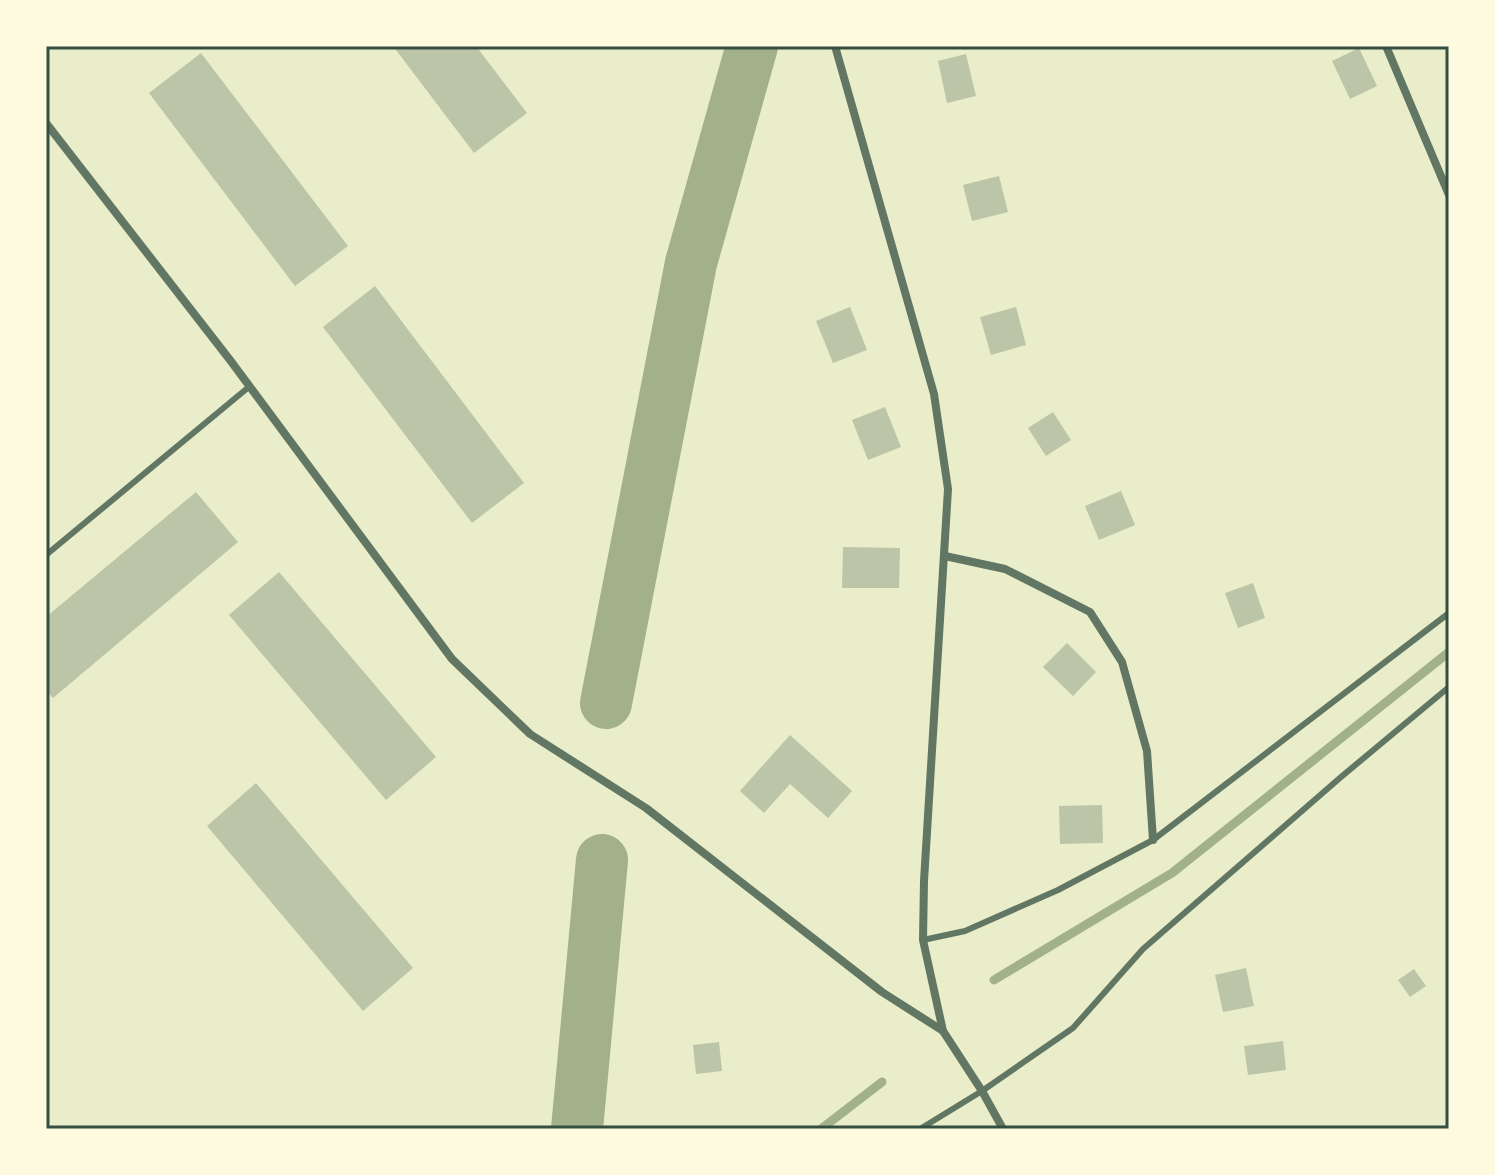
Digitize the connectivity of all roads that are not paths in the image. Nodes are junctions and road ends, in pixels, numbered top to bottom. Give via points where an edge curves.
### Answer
1 (835, 46) edge
2 (1386, 46) edge
3 (46, 123) edge
4 (1449, 195) edge
5 (250, 386) junction
6 (46, 555) edge
7 (945, 556) junction
8 (1449, 613) edge
9 (1449, 687) edge
10 (1153, 840) junction
11 (923, 940) junction
12 (943, 1031) junction
13 (982, 1091) junction
14 (920, 1129) edge
15 (1003, 1129) edge

1 - 7 street via 934,394 948,489
2 - 4 street
3 - 5 street
5 - 6 lane
5 - 12 street via 452,659 530,734 646,808 882,992
7 - 10 street via 1005,569 1090,612 1127,676 1147,751
7 - 11 street
8 - 10 lane
9 - 13 lane via 1143,949 1073,1028
10 - 11 lane via 965,931
11 - 12 street
12 - 13 street
13 - 14 lane
13 - 15 street

